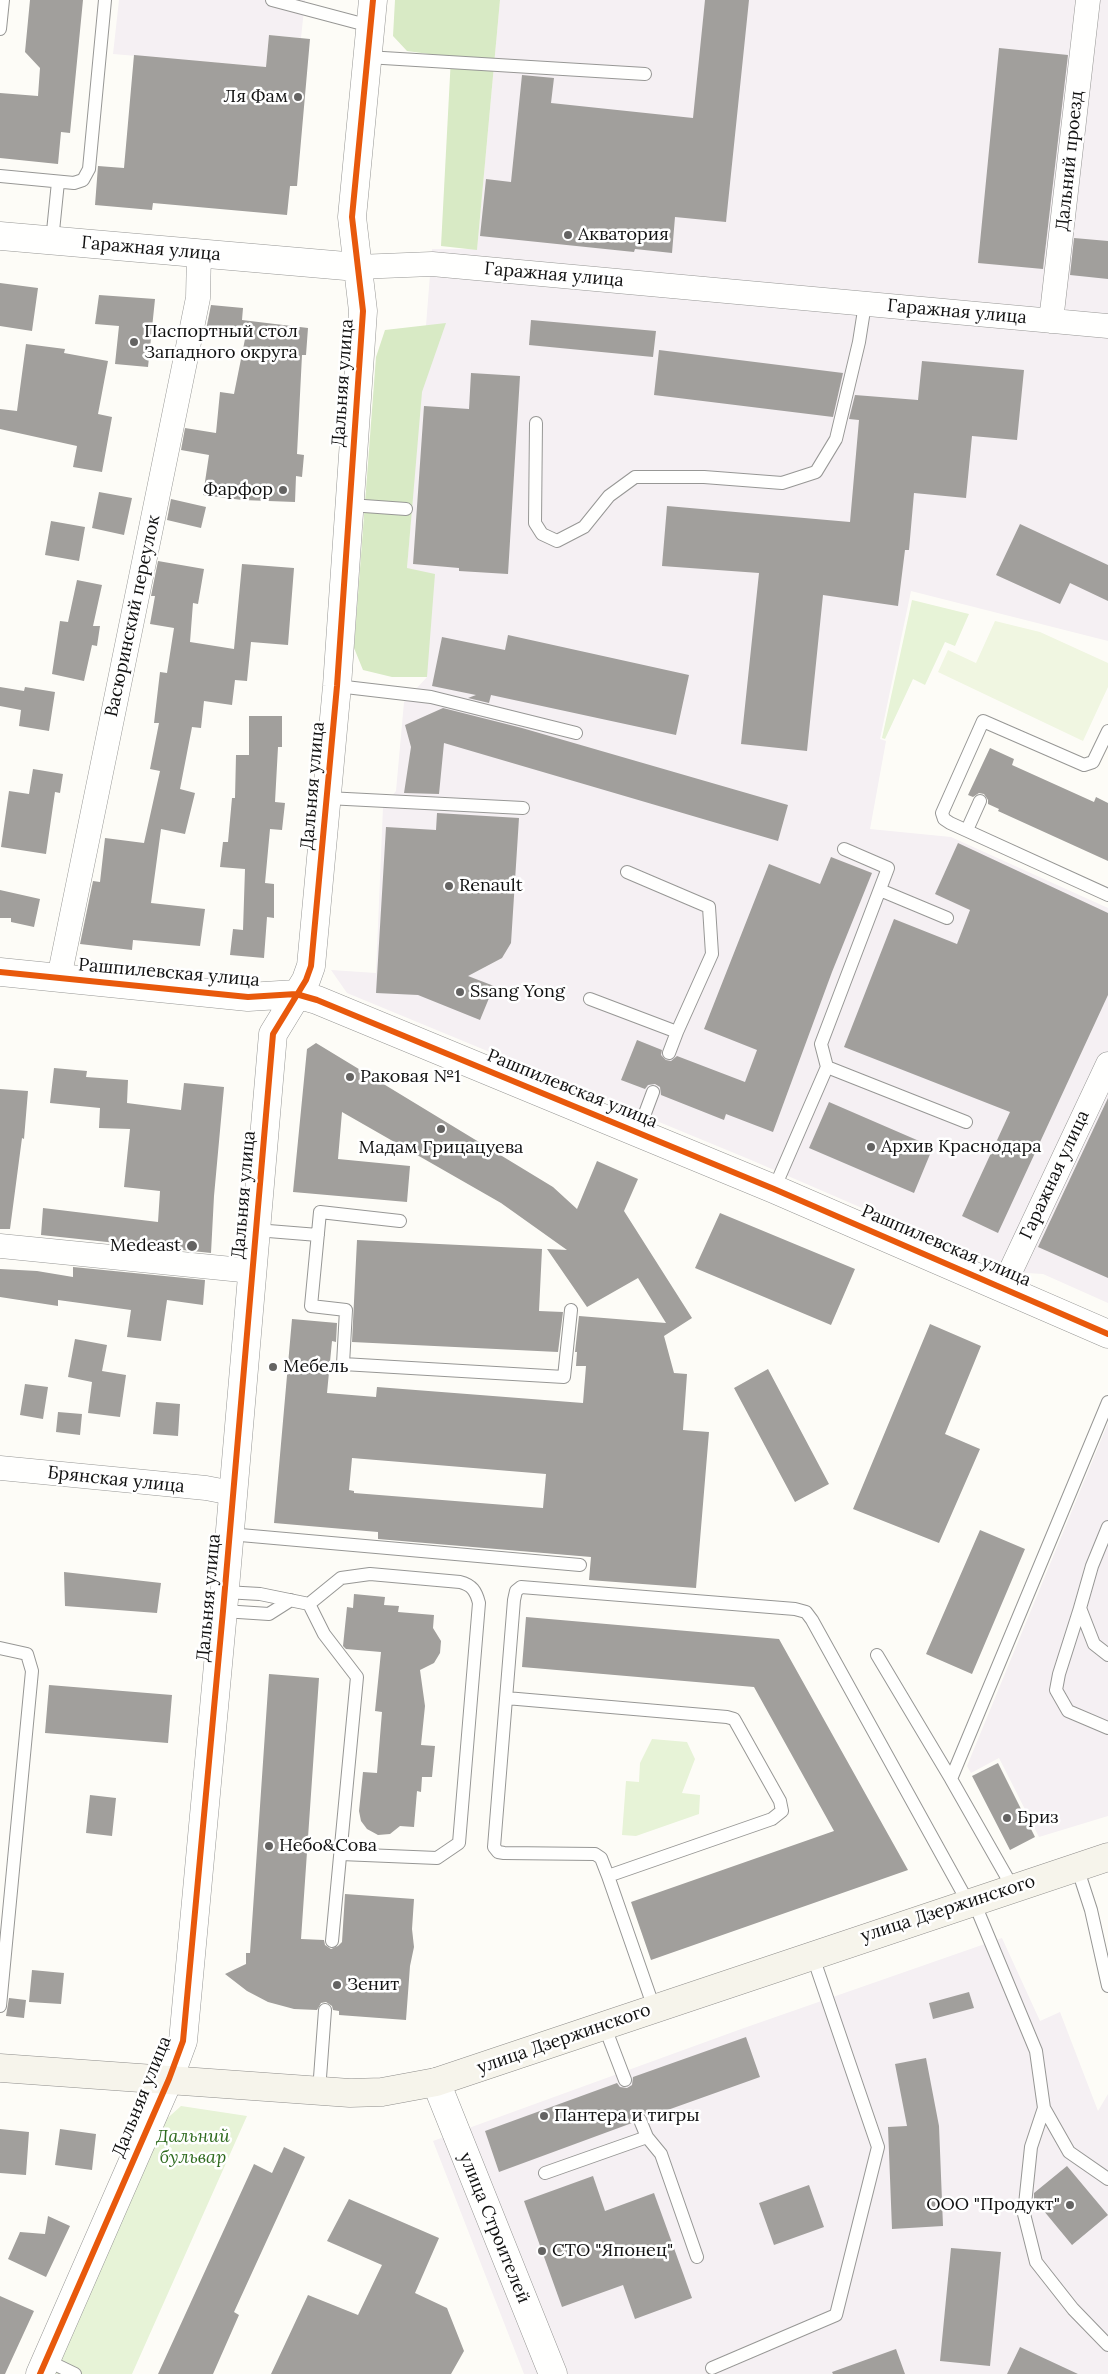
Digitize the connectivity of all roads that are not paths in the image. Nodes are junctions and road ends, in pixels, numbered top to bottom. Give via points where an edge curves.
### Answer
1 (3, 0) edge
2 (105, 0) edge
3 (272, 0) edge
4 (1088, 0) edge
5 (372, 13) edge
6 (0, 29) edge
7 (367, 57) junction
8 (645, 74) dead end
9 (0, 176) edge
10 (58, 182) junction
11 (0, 236) edge
12 (52, 240) junction
13 (199, 253) junction
14 (357, 268) junction
15 (865, 304) junction
16 (1051, 321) junction
17 (1108, 326) edge
18 (536, 423) dead end
19 (350, 505) junction
20 (406, 509) dead end
21 (337, 686) junction
22 (1108, 731) edge
23 (576, 733) dead end
24 (328, 798) junction
25 (980, 801) dead end
26 (523, 808) dead end
27 (967, 830) junction
28 (844, 849) dead end
29 (627, 872) dead end
30 (880, 890) junction
31 (1108, 895) edge
32 (946, 918) dead end
33 (0, 972) edge
34 (59, 978) junction
35 (296, 994) junction
36 (590, 999) dead end
37 (677, 1032) junction
38 (669, 1052) dead end
39 (1108, 1064) edge
40 (827, 1067) junction
41 (653, 1092) dead end
42 (966, 1122) dead end
43 (638, 1132) junction
44 (774, 1189) junction
45 (400, 1221) dead end
46 (256, 1230) junction
47 (318, 1235) junction
48 (0, 1246) edge
49 (252, 1271) junction
50 (1003, 1287) junction
51 (571, 1310) dead end
52 (1108, 1334) edge
53 (1108, 1402) edge
54 (0, 1468) edge
55 (232, 1493) junction
56 (1108, 1527) edge
57 (229, 1534) junction
58 (580, 1565) dead end
59 (291, 1600) junction
60 (224, 1601) junction
61 (309, 1604) junction
62 (1080, 1608) junction
63 (0, 1648) edge
64 (877, 1655) dead end
65 (1108, 1655) edge
66 (506, 1698) junction
67 (1108, 1728) edge
68 (951, 1778) junction
69 (341, 1854) junction
70 (1108, 1857) edge
71 (1076, 1867) junction
72 (608, 1876) junction
73 (1013, 1888) junction
74 (971, 1903) junction
75 (332, 1941) dead end
76 (812, 1954) junction
77 (1108, 1986) edge
78 (0, 2006) edge
79 (654, 2008) junction
80 (325, 2010) dead end
81 (604, 2025) junction
82 (0, 2068) edge
83 (169, 2079) junction
84 (625, 2080) dead end
85 (436, 2082) junction
86 (319, 2091) junction
87 (1044, 2108) junction
88 (640, 2120) dead end
89 (647, 2137) junction
90 (545, 2173) dead end
91 (1108, 2179) edge
92 (697, 2257) dead end
93 (1108, 2345) edge
94 (43, 2367) edge
95 (712, 2368) dead end
96 (75, 2374) edge
97 (552, 2374) edge

1 - 6 lane
2 - 10 lane via 89,169 84,180 74,184
3 - 5 lane
4 - 16 street, Дальний проезд
5 - 7 street, Дальняя улица
7 - 8 lane
7 - 14 street, Дальняя улица via 352,217
9 - 10 lane
10 - 12 lane
11 - 12 street, Гаражная улица
12 - 13 street, Гаражная улица
13 - 14 street, Гаражная улица
13 - 34 street, Васюринский переулок via 198,298
14 - 15 street, Гаражная улица via 432,264
14 - 19 street, Дальняя улица via 363,311
15 - 16 street, Гаражная улица
15 - 18 lane via 860,342 836,439 816,472 782,483 704,477 635,477 609,496 584,527 557,541 542,534 535,524
16 - 17 street, Гаражная улица
19 - 20 lane
19 - 21 street, Дальняя улица
21 - 23 lane via 430,697
21 - 24 street, Дальняя улица
22 - 27 lane via 1093,762 1084,765 983,721 942,813 944,819
24 - 26 lane
24 - 35 street, Дальняя улица via 311,966
25 - 27 lane
27 - 31 lane
28 - 30 lane via 888,868
29 - 37 lane via 709,908 712,954
30 - 32 lane
30 - 40 lane via 821,1044
33 - 34 street, Рашпилевская улица
34 - 35 street, Рашпилевская улица via 248,997
35 - 43 street, Рашпилевская улица
35 - 46 street, Дальняя улица via 273,1034
36 - 37 lane
37 - 38 lane
39 - 50 street, Гаражная улица
40 - 42 lane
40 - 44 lane
41 - 43 lane
43 - 44 street, Рашпилевская улица
44 - 50 street, Рашпилевская улица
45 - 47 lane via 320,1212
46 - 47 lane
46 - 49 street, Дальняя улица
47 - 51 lane via 311,1306 346,1310 343,1364 564,1378
48 - 49 street
49 - 55 street, Дальняя улица
50 - 52 street, Рашпилевская улица
53 - 68 lane
54 - 55 street, Брянская улица
55 - 57 street, Дальняя улица
56 - 62 lane
57 - 58 lane
57 - 60 street, Дальняя улица
59 - 60 lane via 255,1593
59 - 60 lane via 274,1616
59 - 61 lane
60 - 83 street, Дальняя улица via 183,2041
61 - 69 lane via 324,1634 357,1677
61 - 69 lane via 341,1578 370,1574 469,1584 479,1603 459,1843 437,1858
62 - 65 lane via 1094,1644
62 - 67 lane via 1056,1690 1068,1711
63 - 78 lane via 27,1654 32,1671
64 - 68 lane
66 - 72 lane via 494,1847 504,1853 594,1854 601,1858
66 - 72 lane via 727,1717 738,1724 780,1800 782,1811 779,1815
66 - 74 lane via 514,1600 516,1591 521,1587 806,1612
68 - 73 lane
69 - 75 lane
70 - 71 main road, улица Дзержинского
71 - 73 main road, улица Дзержинского
71 - 77 lane via 1091,1910
72 - 79 lane
73 - 74 main road, улица Дзержинского
74 - 76 main road, улица Дзержинского
74 - 87 lane via 1036,2051
76 - 79 main road, улица Дзержинского
76 - 95 lane via 878,2147 836,2315
79 - 81 main road, улица Дзержинского
80 - 86 lane
81 - 84 lane
81 - 85 main road, улица Дзержинского
82 - 83 main road, улица Дзержинского
83 - 86 main road, улица Дзержинского
83 - 94 street, Дальняя улица
85 - 86 main road, улица Дзержинского via 382,2092
85 - 97 street, улица Строителей
87 - 91 lane via 1069,2152
87 - 93 lane via 1031,2147 1024,2214 1036,2262 1072,2309
88 - 89 lane
89 - 90 lane
89 - 92 lane via 661,2154
94 - 96 lane

